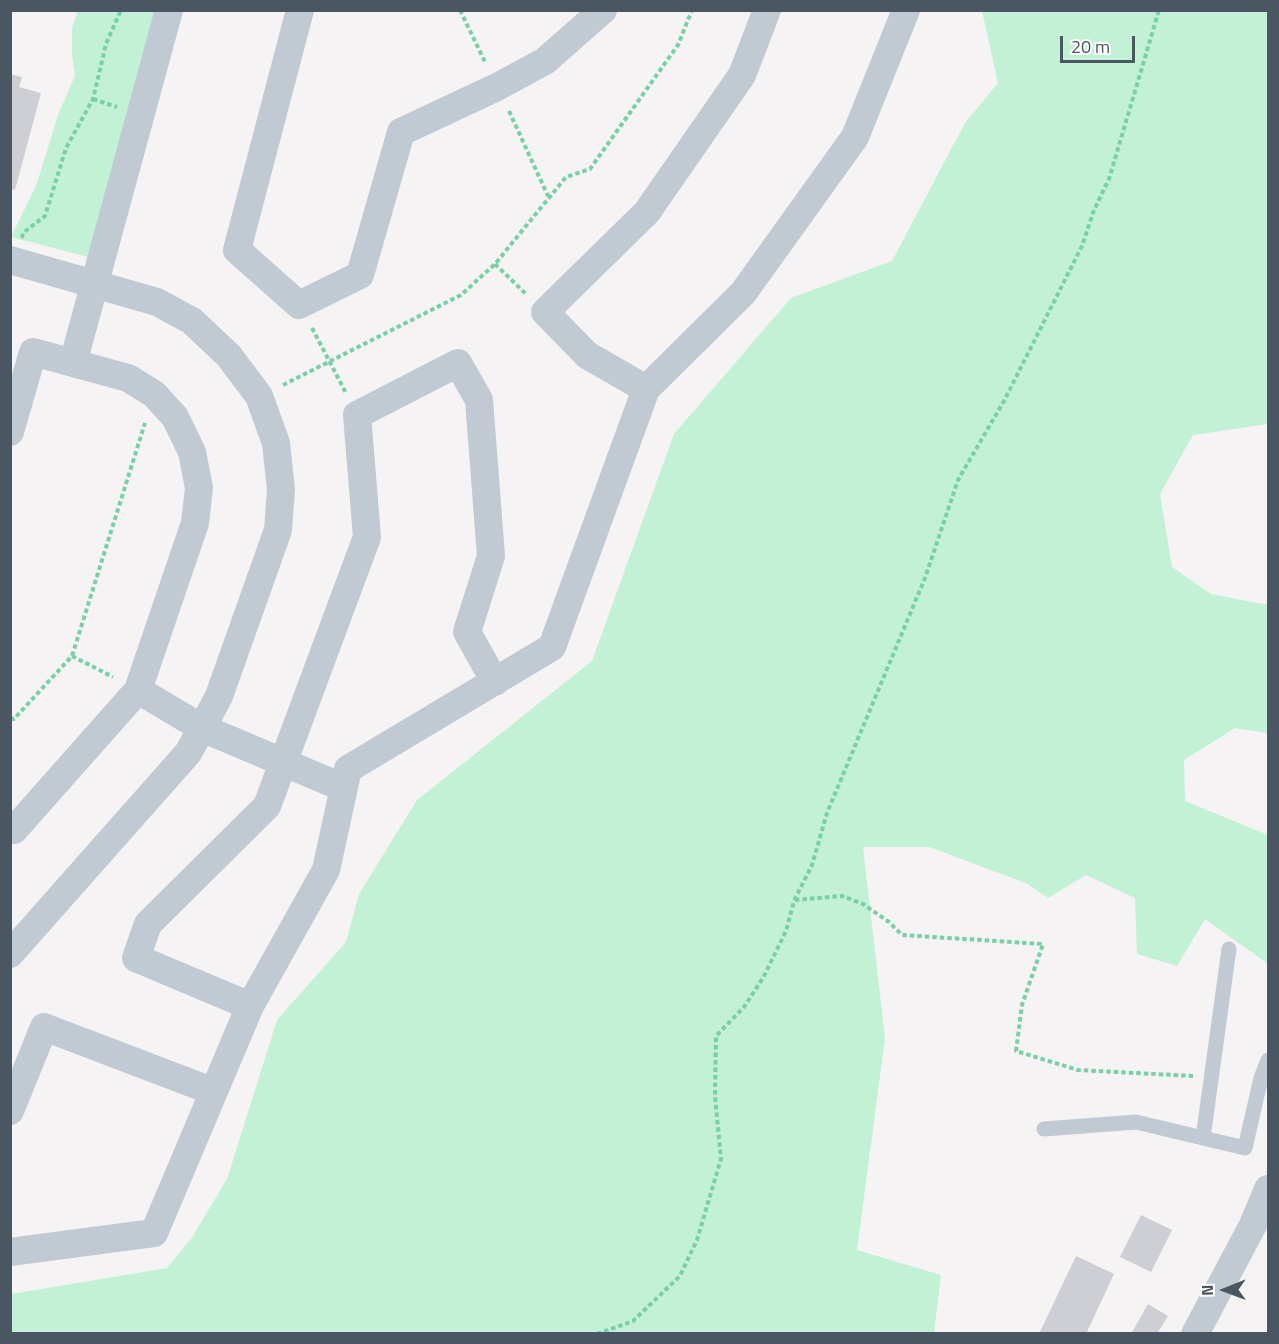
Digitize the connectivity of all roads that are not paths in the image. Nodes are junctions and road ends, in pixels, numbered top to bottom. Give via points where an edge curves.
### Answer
1 (169, 10) edge
2 (300, 10) edge
3 (603, 10) edge
4 (767, 10) edge
5 (906, 10) edge
6 (13, 261) edge
7 (94, 284) junction
8 (73, 363) junction
9 (646, 388) junction
10 (10, 432) edge
11 (495, 682) junction
12 (138, 690) junction
13 (202, 728) junction
14 (284, 761) junction
15 (344, 788) junction
16 (10, 829) edge
17 (1229, 948) dead end
18 (10, 954) edge
19 (250, 1006) junction
20 (1269, 1060) edge
21 (212, 1091) junction
22 (10, 1112) edge
23 (1044, 1130) dead end
24 (1203, 1138) junction
25 (1269, 1190) edge
26 (10, 1252) edge
27 (1195, 1334) edge

1 - 7 street
2 - 3 street via 237,250 299,305 360,274 401,132 501,95
4 - 9 street via 742,75 647,212 545,312 587,355
5 - 9 street via 855,137 743,293
6 - 7 street
7 - 8 street
7 - 13 street via 157,302 192,321 229,356 260,396 276,443 281,490 278,530 219,696
8 - 10 street via 33,352
8 - 12 street via 128,378 154,394 175,417 192,452 199,488 195,523
9 - 11 street via 552,647
11 - 14 street via 467,632 491,556 479,400 458,363 357,415 367,537
11 - 15 street via 348,769
12 - 13 street
12 - 16 street via 14,830
13 - 14 street
13 - 18 street via 188,753
14 - 15 street
14 - 19 street via 267,806 148,924 136,958
15 - 19 street via 326,870
17 - 24 lane
19 - 21 street
20 - 24 lane via 1245,1148
21 - 22 street via 44,1028
21 - 26 street via 154,1233
23 - 24 lane via 1136,1122
25 - 27 street

